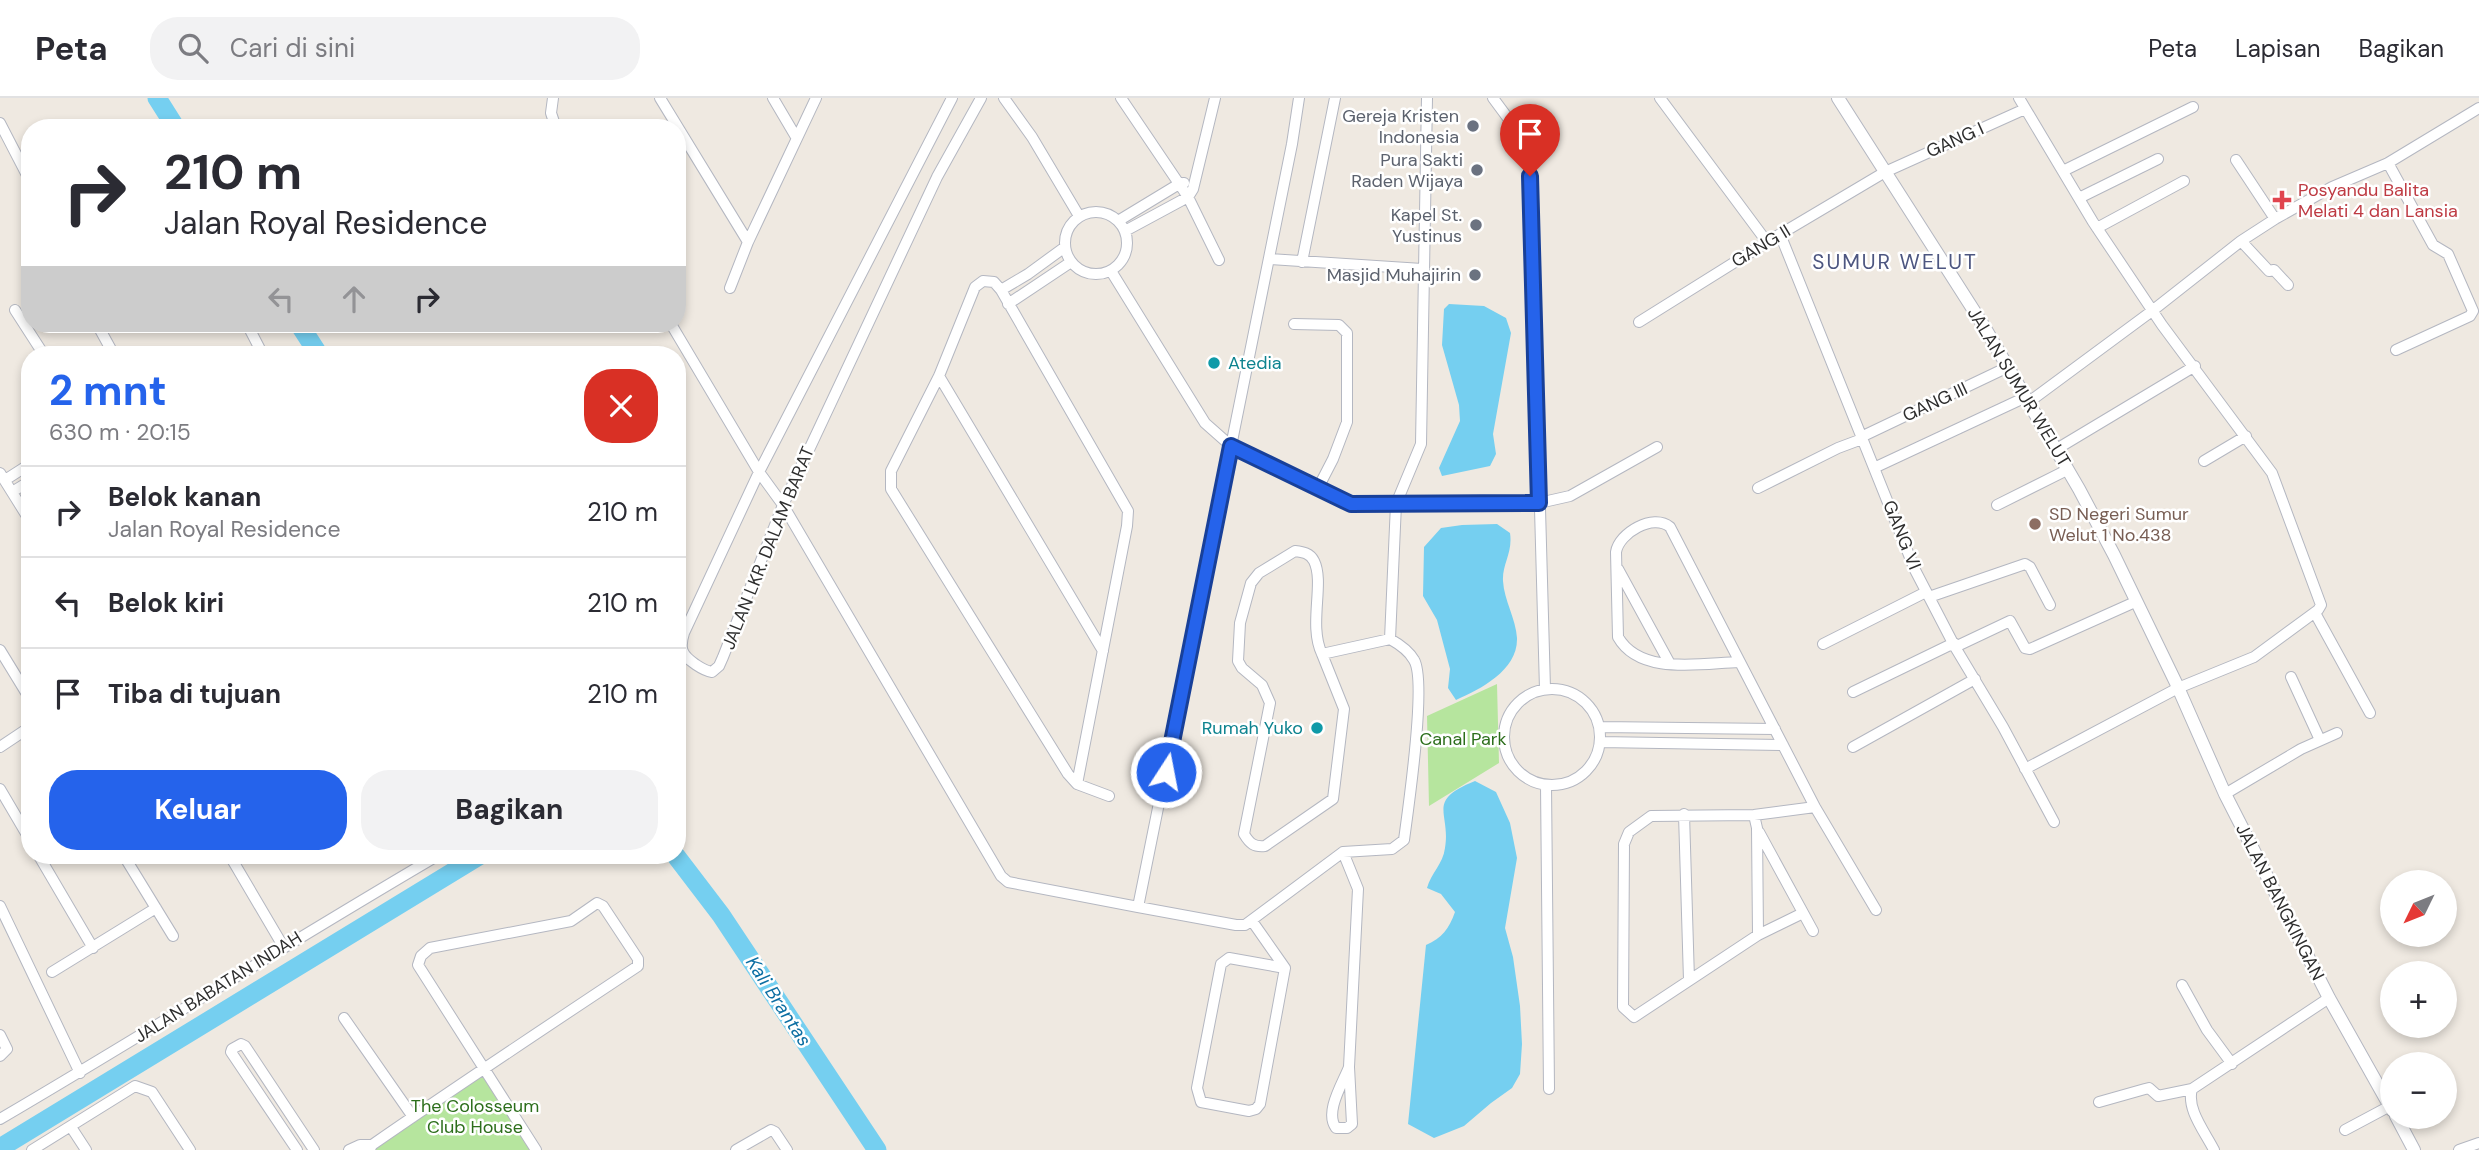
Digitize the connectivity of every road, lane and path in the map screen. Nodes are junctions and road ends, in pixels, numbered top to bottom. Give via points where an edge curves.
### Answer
1 (553, 98) edge
2 (660, 98) edge
3 (773, 98) edge
4 (816, 98) edge
5 (952, 98) edge
6 (981, 98) edge
7 (1004, 98) edge
8 (1121, 98) edge
9 (1215, 98) edge
10 (1299, 98) edge
11 (1335, 98) edge
12 (1427, 98) edge
13 (1493, 98) edge
14 (1660, 98) edge
15 (1838, 98) edge
16 (2022, 103) edge
17 (2193, 107) dead end
18 (2479, 108) edge
19 (553, 119) edge
20 (673, 119) edge
21 (0, 123) edge
22 (796, 137) junction
23 (686, 141) edge
24 (5, 146) edge
25 (2158, 159) dead end
26 (2236, 160) dead end
27 (2388, 163) junction
28 (21, 168) edge
29 (2063, 171) junction
30 (1885, 172) junction
31 (1197, 181) junction
32 (2184, 181) dead end
33 (1179, 184) junction
34 (1188, 197) junction
35 (2079, 198) junction
36 (1079, 216) junction
37 (2275, 219) junction
38 (1118, 221) junction
39 (2097, 228) junction
40 (1125, 231) junction
41 (1780, 234) junction
42 (2242, 241) junction
43 (748, 242) junction
44 (1767, 242) junction
45 (1065, 247) junction
46 (1269, 259) junction
47 (1219, 260) dead end
48 (1071, 262) junction
49 (1302, 262) junction
50 (1422, 269) junction
51 (1111, 271) junction
52 (2288, 285) dead end
53 (730, 288) dead end
54 (1001, 290) junction
55 (1008, 304) junction
56 (15, 310) dead end
57 (2152, 311) junction
58 (21, 319) edge
59 (1639, 322) dead end
60 (1294, 324) dead end
61 (686, 349) edge
62 (2396, 350) dead end
63 (2195, 366) junction
64 (2008, 367) junction
65 (939, 376) junction
66 (2028, 399) junction
67 (2246, 436) junction
68 (1862, 438) junction
69 (1231, 446) junction
70 (1657, 447) dead end
71 (2055, 450) junction
72 (2204, 461) dead end
73 (1876, 467) junction
74 (21, 468) edge
75 (2067, 470) junction
76 (759, 472) junction
77 (2, 477) edge
78 (21, 486) edge
79 (1758, 488) dead end
80 (1317, 489) junction
81 (12, 492) junction
82 (1539, 503) junction
83 (1396, 504) junction
84 (783, 505) junction
85 (1997, 505) dead end
86 (21, 506) edge
87 (1617, 566) junction
88 (1928, 595) junction
89 (2135, 602) junction
90 (2050, 605) dead end
91 (2315, 613) junction
92 (686, 631) edge
93 (1390, 639) junction
94 (1823, 644) dead end
95 (1954, 645) junction
96 (0, 650) edge
97 (1104, 651) junction
98 (1322, 654) junction
99 (686, 658) edge
100 (1739, 662) junction
101 (1670, 663) junction
102 (2291, 677) dead end
103 (1975, 680) junction
104 (21, 684) edge
105 (2178, 688) junction
106 (1545, 689) junction
107 (1853, 692) dead end
108 (2370, 713) dead end
109 (1599, 727) junction
110 (1775, 729) junction
111 (21, 733) edge
112 (2337, 733) dead end
113 (2320, 740) junction
114 (1600, 742) junction
115 (1783, 745) junction
116 (0, 747) edge
117 (1853, 747) dead end
118 (2025, 769) junction
119 (1077, 784) junction
120 (1546, 785) junction
121 (0, 789) edge
122 (2225, 794) junction
123 (1109, 796) dead end
124 (1815, 807) junction
125 (1684, 814) junction
126 (1754, 815) junction
127 (2054, 822) dead end
128 (21, 825) edge
129 (1757, 828) junction
130 (1343, 852) junction
131 (44, 864) edge
132 (129, 864) edge
133 (235, 864) edge
134 (423, 864) edge
135 (1139, 907) junction
136 (156, 908) junction
137 (0, 909) edge
138 (1876, 910) dead end
139 (1803, 913) junction
140 (1252, 921) junction
141 (1813, 931) dead end
142 (1758, 935) junction
143 (173, 936) dead end
144 (283, 946) junction
145 (93, 948) junction
146 (1284, 968) junction
147 (52, 972) dead end
148 (1689, 980) junction
149 (2182, 985) dead end
150 (2329, 998) junction
151 (344, 1018) dead end
152 (0, 1035) edge
153 (0, 1056) edge
154 (2232, 1064) junction
155 (1349, 1067) junction
156 (485, 1069) junction
157 (80, 1073) junction
158 (2380, 1088) edge
159 (1549, 1089) dead end
160 (2192, 1089) junction
161 (2099, 1102) dead end
162 (2380, 1116) edge
163 (412, 1117) junction
164 (0, 1119) edge
165 (71, 1128) junction
166 (2403, 1129) edge
167 (2345, 1130) dead end
168 (2479, 1143) edge
169 (311, 1145) edge
170 (371, 1147) edge
171 (296, 1149) edge
172 (32, 1150) edge
173 (86, 1150) edge
174 (190, 1150) edge
175 (349, 1150) edge
176 (536, 1150) edge
177 (736, 1150) edge
178 (787, 1150) edge
179 (2214, 1150) edge
180 (2414, 1150) edge
181 (2459, 1150) edge

1 - 19 street
2 - 20 street
3 - 22 street
4 - 22 street
5 - 76 street, JALAN LKR. DALAM BARAT
6 - 84 street, JALAN LKR. DALAM BARAT via 937,177
7 - 36 street
8 - 33 street
9 - 31 street
10 - 46 street
11 - 49 street
12 - 50 street
13 - 82 street via 1530,148
14 - 44 street
15 - 30 street, JALAN SUMUR WELUT
16 - 29 street
16 - 30 street, GANG I
17 - 29 street
18 - 27 street
21 - 24 street
22 - 43 street
23 - 43 street
24 - 28 street
25 - 35 street
26 - 37 street
27 - 37 street
27 - 62 street via 2433,245 2448,254 2473,311
29 - 35 street
30 - 41 street, GANG II
30 - 64 street, JALAN SUMUR WELUT
31 - 33 street
31 - 34 street
32 - 39 street
33 - 34 street
33 - 38 street
34 - 40 street
34 - 47 street
35 - 39 street
36 - 38 street via 1107,213
36 - 45 street via 1066,235
37 - 42 street
38 - 40 street
39 - 57 street
40 - 51 street via 1126,254
41 - 44 street, GANG II
41 - 68 street, GANG VI
42 - 52 street
42 - 57 street
43 - 53 street
44 - 59 street, GANG II
45 - 48 street
45 - 54 street
46 - 49 street
46 - 69 street
48 - 51 street via 1089,273
48 - 55 street
49 - 50 street
50 - 83 street via 1421,444
51 - 69 street via 1205,423
54 - 55 street
54 - 65 street via 994,282 984,281 975,287
55 - 97 street via 1128,511
56 - 58 street
57 - 63 street
57 - 66 street
60 - 80 street via 1339,325 1347,333 1347,422
61 - 76 street
63 - 67 street
63 - 71 street
64 - 66 street, JALAN SUMUR WELUT
64 - 68 street, GANG III
65 - 97 street
65 - 119 street via 891,471 891,489
66 - 71 street, JALAN SUMUR WELUT
66 - 73 street
67 - 72 street
67 - 91 street via 2273,473 2321,605
68 - 73 street, GANG VI
68 - 79 street, GANG III
69 - 80 street
69 - 135 street
70 - 82 street via 1570,496
71 - 75 street, JALAN SUMUR WELUT
73 - 88 street, GANG VI
74 - 77 street
75 - 85 street
75 - 89 street, JALAN SUMUR WELUT
76 - 84 street
76 - 92 street, JALAN LKR. DALAM BARAT
77 - 81 street
78 - 81 street
80 - 83 street via 1351,504
81 - 86 street
82 - 83 street
82 - 106 street
83 - 93 street
84 - 99 street, JALAN LKR. DALAM BARAT via 719,666 707,671
84 - 135 street via 1004,880
87 - 100 street via 1618,543 1625,536 1649,523 1665,523
87 - 101 street
87 - 101 street via 1618,637 1641,658
88 - 90 street via 2025,564
88 - 94 street
88 - 95 street, GANG VI
89 - 95 street via 2030,649 2010,621
89 - 105 street, JALAN SUMUR WELUT
91 - 105 street via 2254,657
91 - 108 street
93 - 98 street
93 - 130 street via 1415,661 1419,675 1404,839 1392,849
95 - 103 street, GANG VI
95 - 107 street
96 - 104 street
97 - 119 street
98 - 98 street via 1316,641 1317,571 1307,553 1295,551 1251,583 1240,623 1238,661 1262,685 1270,703 1244,834 1256,847 1265,846 1333,799 1344,709
100 - 101 street
100 - 110 street
102 - 113 street
103 - 117 street
103 - 118 street, GANG VI
105 - 118 street
105 - 122 street, JALAN BANGKINGAN
106 - 109 street via 1580,697
106 - 120 street via 1528,694 1515,705 1503,737 1506,754 1516,769 1529,780
109 - 110 street
109 - 114 street
110 - 115 street
111 - 116 street
112 - 113 street
113 - 122 street
114 - 115 street
114 - 120 street via 1596,757 1581,775
115 - 124 street
118 - 127 street, GANG VI
119 - 123 street
120 - 159 street
121 - 128 street
122 - 150 street, JALAN BANGKINGAN
124 - 126 street
124 - 138 street
125 - 126 street
125 - 148 street
125 - 148 street via 1651,816 1629,832 1624,844 1623,1007 1634,1017
126 - 129 street
129 - 139 street
129 - 142 street
130 - 140 street
130 - 155 street via 1358,889
131 - 145 street
132 - 136 street
133 - 144 street
134 - 144 street, JALAN BABATAN INDAH
135 - 140 street via 1236,925
136 - 143 street
136 - 145 street
137 - 157 street
139 - 141 street
139 - 142 street
140 - 146 street
142 - 148 street
144 - 157 street, JALAN BABATAN INDAH
145 - 147 street
146 - 146 street via 1229,958 1221,964 1197,1088 1201,1102 1249,1111 1260,1104
149 - 154 street
150 - 154 street
150 - 158 street, JALAN BANGKINGAN
151 - 163 street
152 - 153 street via 7,1049
154 - 160 street
155 - 155 street via 1352,1124 1336,1128 1332,1110
156 - 156 street via 638,966 603,905 594,902 571,921 430,948 421,956 418,965
156 - 163 street
156 - 176 street
157 - 164 street, JALAN BABATAN INDAH
160 - 161 street via 2158,1096 2149,1088
160 - 179 street via 2189,1099
162 - 167 street
163 - 170 street
165 - 172 street
165 - 173 street
165 - 174 street via 135,1086 143,1087 152,1092
166 - 180 street, JALAN BANGKINGAN
168 - 181 street
169 - 171 street
169 - 171 street via 245,1046 232,1049
170 - 175 street
177 - 178 street via 771,1130

